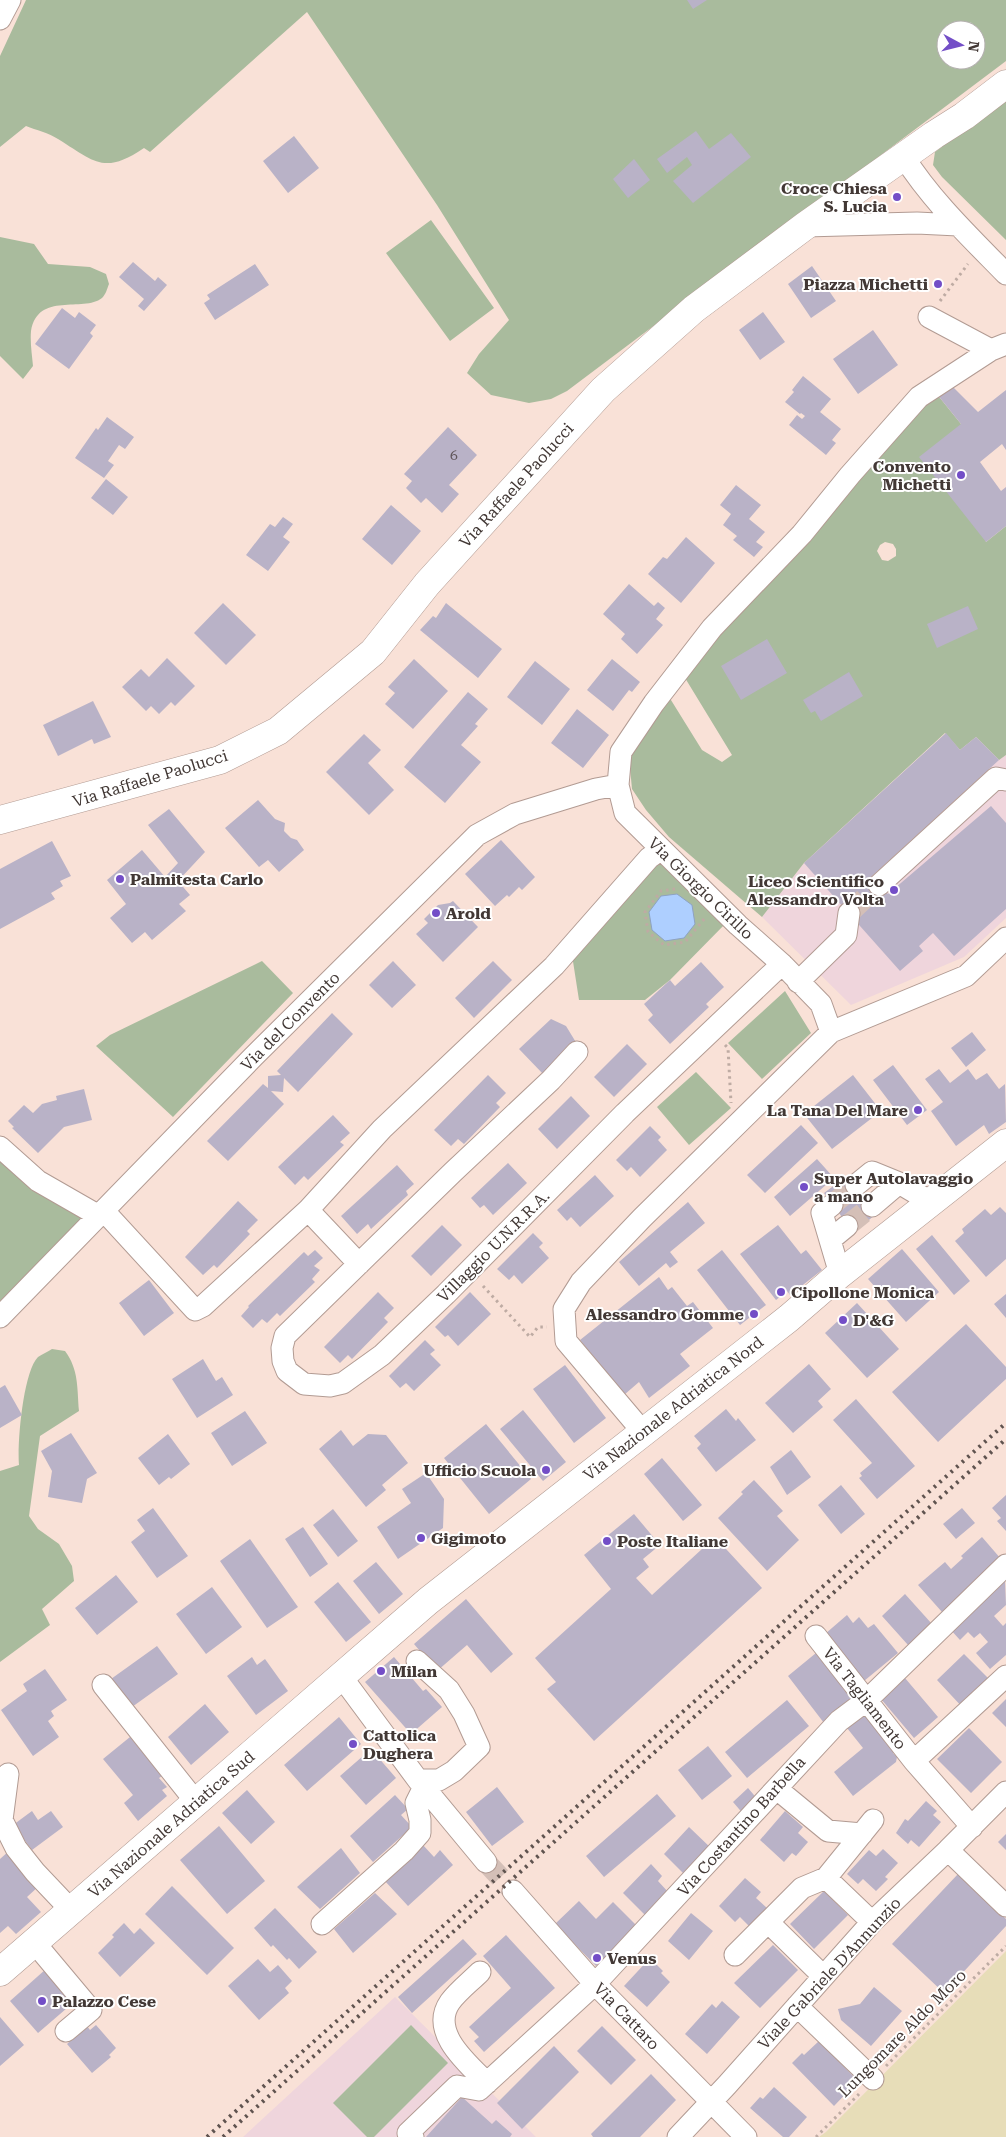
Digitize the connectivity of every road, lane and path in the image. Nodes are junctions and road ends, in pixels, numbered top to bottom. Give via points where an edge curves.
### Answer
1 (10, 0) edge
2 (0, 19) edge
3 (1006, 84) edge
4 (904, 157) junction
5 (958, 225) junction
6 (805, 226) junction
7 (966, 266) dead end
8 (1006, 274) edge
9 (929, 317) joint
10 (998, 347) edge
11 (1006, 780) edge
12 (618, 785) junction
13 (0, 820) edge
14 (660, 850) junction
15 (879, 885) tunnel mouth
16 (680, 888) dead end
17 (849, 914) tunnel mouth
18 (738, 925) junction
19 (1006, 938) edge
20 (782, 964) junction
21 (798, 982) junction
22 (832, 1032) junction
23 (728, 1048) dead end
24 (577, 1052) dead end
25 (731, 1108) dead end
26 (1006, 1143) edge
27 (0, 1147) edge
28 (899, 1183) junction
29 (856, 1185) tunnel mouth
30 (931, 1202) junction
31 (832, 1205) tunnel mouth
32 (872, 1206) tunnel mouth
33 (308, 1210) junction
34 (101, 1213) junction
35 (847, 1226) tunnel mouth
36 (830, 1240) junction
37 (359, 1264) junction
38 (840, 1274) junction
39 (481, 1283) dead end
40 (0, 1317) edge
41 (550, 1327) dead end
42 (643, 1432) junction
43 (1006, 1565) edge
44 (816, 1636) dead end
45 (417, 1661) dead end
46 (341, 1676) junction
47 (1006, 1676) edge
48 (103, 1685) dead end
49 (867, 1700) junction
50 (914, 1761) junction
51 (8, 1774) dead end
52 (421, 1784) junction
53 (777, 1789) junction
54 (1006, 1792) edge
55 (196, 1802) junction
56 (972, 1827) junction
57 (948, 1850) junction
58 (486, 1862) tunnel mouth
59 (826, 1878) junction
60 (513, 1891) tunnel mouth
61 (1006, 1906) edge
62 (71, 1910) junction
63 (768, 1922) junction
64 (872, 1922) junction
65 (322, 1924) dead end
66 (34, 1942) junction
67 (1006, 1946) edge
68 (735, 1955) dead end
69 (0, 1972) edge
70 (480, 1972) dead end
71 (823, 1976) junction
72 (595, 1984) junction
73 (796, 2006) junction
74 (66, 2031) dead end
75 (873, 2079) junction
76 (483, 2086) junction
77 (712, 2102) junction
78 (412, 2137) edge
79 (678, 2137) edge
80 (746, 2137) edge
81 (816, 2137) edge

1 - 2 street
3 - 4 main road, Via Raffaele Paolucci
4 - 5 street
4 - 6 main road, Via Raffaele Paolucci
5 - 6 street
5 - 8 street
6 - 13 main road, Via Raffaele Paolucci via 694,309 603,390 427,584 373,652 278,731 220,760
7 - 9 path
9 - 10 street
10 - 12 street, Via Giorgio Cirillo via 919,397 802,534 712,628 621,752
11 - 15 street via 996,778
12 - 14 street, Via Giorgio Cirillo via 625,813
12 - 34 street, Via del Convento via 515,814 477,835
14 - 18 street, Via Giorgio Cirillo
14 - 33 street via 649,858 554,966 382,1129
16 - 18 path via 661,891 645,912 648,932 664,946 685,942 709,912 717,919
17 - 21 street via 846,935
18 - 20 street, Via Giorgio Cirillo
19 - 22 street via 966,976
20 - 21 street, Via Giorgio Cirillo
20 - 37 street, Villaggio U.N.R.R.A. via 382,1355 343,1383 330,1386 304,1384 287,1371 283,1361 285,1336
21 - 22 street, Via Giorgio Cirillo via 821,1004
22 - 42 street via 642,1218 581,1282 564,1309 566,1342
23 - 25 path
24 - 37 street, Villaggio U.N.R.R.A. via 552,1080
26 - 30 main road, Via Nazionale Adriatica Nord
27 - 34 street via 38,1181
28 - 29 street via 872,1172
28 - 30 street
28 - 32 street
30 - 38 main road, Via Nazionale Adriatica Nord
31 - 36 street via 822,1213
33 - 34 street via 210,1301 196,1310
33 - 37 street
34 - 40 street, Via del Convento
35 - 36 street
36 - 38 street
38 - 42 main road, Via Nazionale Adriatica Nord
39 - 41 path via 530,1337 538,1328
42 - 46 main road, Via Nazionale Adriatica Nord via 474,1564
43 - 49 street, Via Costantino Barbella
44 - 49 street, Via Tagliamento
45 - 52 street via 449,1690 479,1747 454,1771 439,1780
46 - 52 street
46 - 55 main road, Via Nazionale Adriatica Sud
47 - 50 street, Via Tagliamento
48 - 55 street
49 - 50 street, Via Tagliamento
49 - 53 street, Via Costantino Barbella via 839,1721
50 - 56 street, Via Tagliamento
51 - 62 street via 2,1820 16,1848
52 - 58 street
52 - 65 street via 416,1803 420,1833
53 - 59 street via 828,1831 868,1827
53 - 72 street, Via Costantino Barbella
54 - 56 street, Viale Gabriele D'Annunzio
55 - 62 main road, Via Nazionale Adriatica Sud
56 - 57 street, Viale Gabriele D'Annunzio
57 - 61 street
57 - 64 street, Viale Gabriele D'Annunzio
59 - 63 street via 802,1888
59 - 64 street
60 - 72 street, Via Cattaro
62 - 66 main road, Via Nazionale Adriatica Sud
63 - 68 street
63 - 71 street
64 - 71 street, Viale Gabriele D'Annunzio
66 - 69 main road, Via Nazionale Adriatica Sud
66 - 74 street via 91,2010
67 - 75 path, Lungomare Aldo Moro
70 - 76 street via 449,2003 445,2023 450,2042
71 - 73 street, Viale Gabriele D'Annunzio
72 - 76 street, Via Costantino Barbella
72 - 77 street, Via Cattaro
73 - 75 street
73 - 77 street, Viale Gabriele D'Annunzio
75 - 81 path, Lungomare Aldo Moro
76 - 78 street via 457,2086 408,2133
77 - 79 street, Viale Gabriele D'Annunzio
77 - 80 street, Via Cattaro

